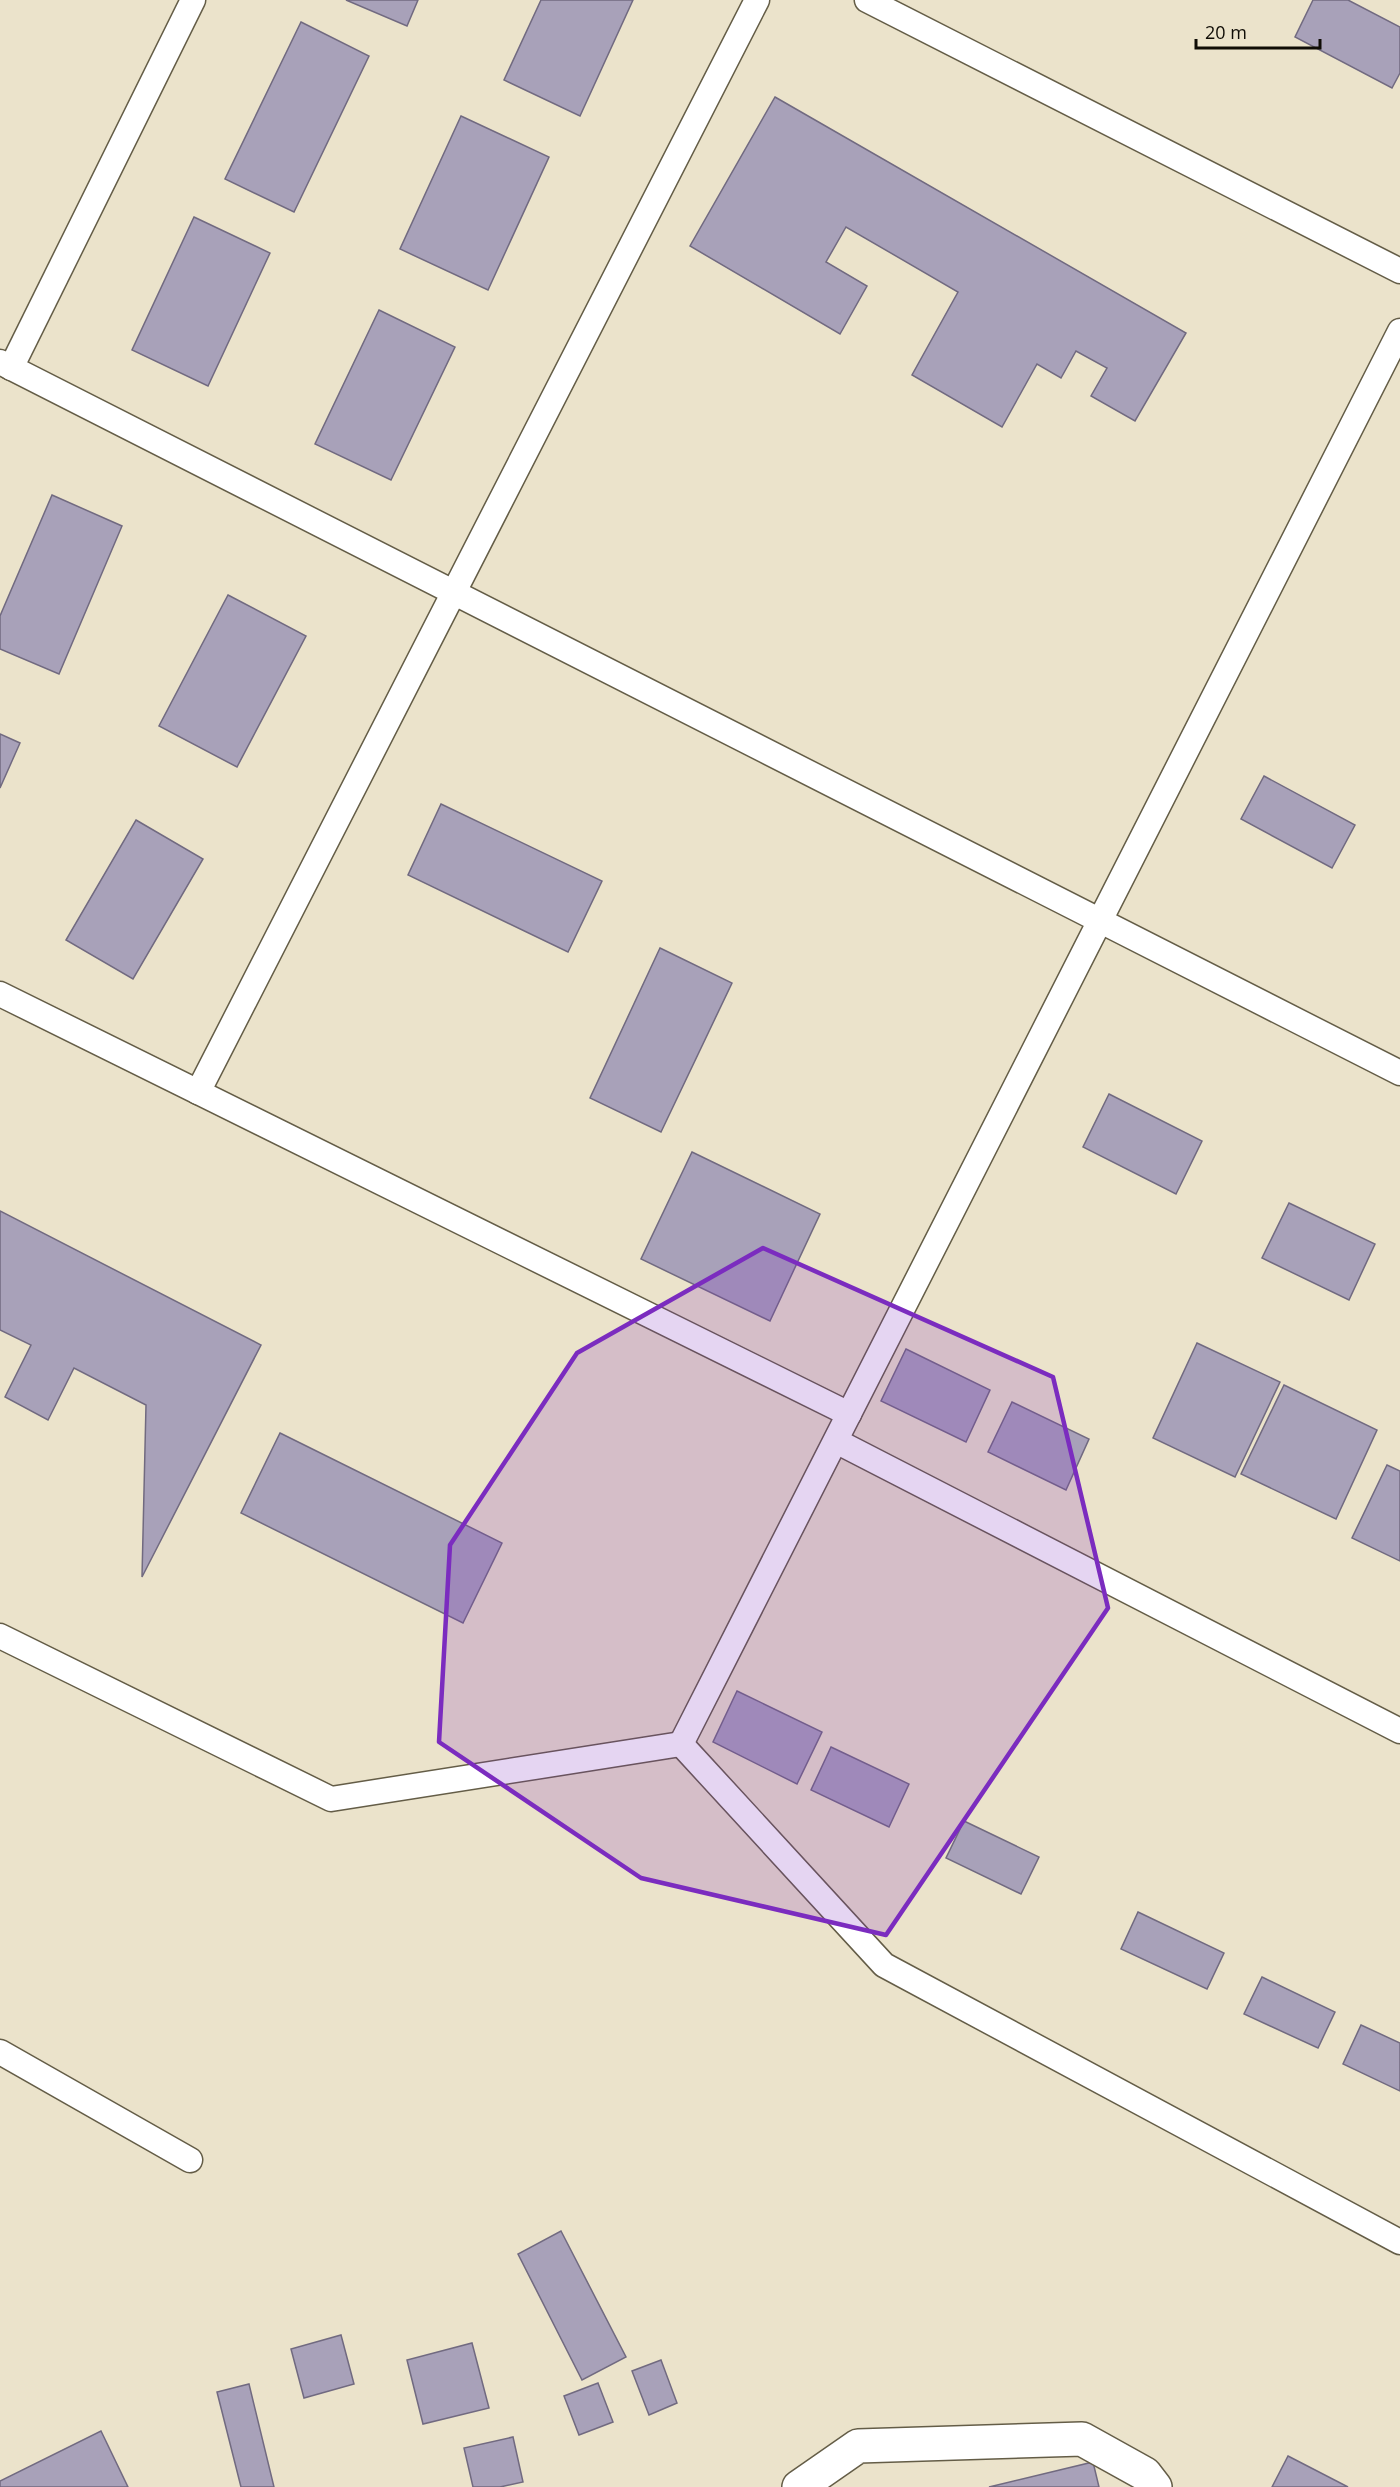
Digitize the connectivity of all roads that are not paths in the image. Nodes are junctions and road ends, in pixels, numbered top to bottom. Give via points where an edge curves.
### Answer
1 (193, 0) edge
2 (757, 0) edge
3 (867, 0) edge
4 (1400, 271) edge
5 (1400, 330) edge
6 (6, 365) edge
7 (454, 592) junction
8 (1100, 920) junction
9 (0, 994) edge
10 (1400, 1073) edge
11 (198, 1092) junction
12 (849, 1414) junction
13 (836, 1441) junction
14 (0, 1636) edge
15 (1400, 1731) edge
16 (681, 1744) junction
17 (0, 2052) edge
18 (190, 2160) dead end
19 (1400, 2242) edge
20 (799, 2487) edge
21 (1155, 2487) edge

1 - 6 lane
2 - 7 lane
3 - 4 lane
5 - 8 lane
6 - 7 lane
7 - 8 lane
7 - 11 lane
8 - 10 lane
8 - 12 lane
9 - 11 lane
11 - 12 lane
12 - 13 lane
13 - 15 lane
13 - 16 lane
14 - 16 lane via 331,1798
16 - 19 lane via 884,1965
17 - 18 lane
20 - 21 street via 858,2446 1082,2439 1144,2474

